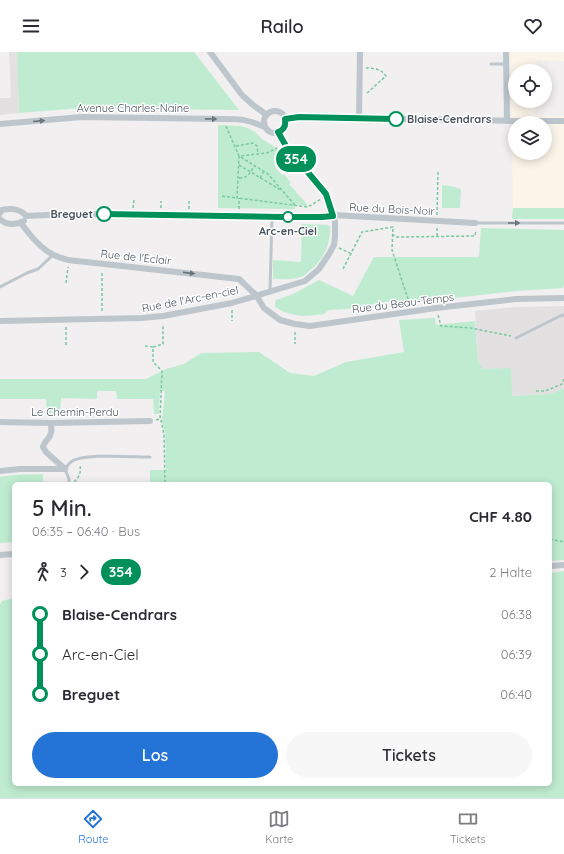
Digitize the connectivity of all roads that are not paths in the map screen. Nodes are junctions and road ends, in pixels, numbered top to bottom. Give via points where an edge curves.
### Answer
1 (210, 52) edge
2 (360, 52) edge
3 (506, 52) edge
4 (491, 64) dead end
5 (506, 64) junction
6 (266, 115) junction
7 (359, 118) junction
8 (285, 119) junction
9 (507, 121) joint
10 (552, 121) edge
11 (564, 121) edge
12 (0, 124) edge
13 (265, 127) junction
14 (278, 132) junction
15 (1, 211) edge
16 (26, 216) junction
17 (333, 216) junction
18 (272, 217) junction
19 (1, 221) edge
20 (21, 223) junction
21 (475, 223) joint
22 (564, 223) edge
23 (53, 255) junction
24 (0, 288) edge
25 (270, 291) junction
26 (256, 295) junction
27 (564, 298) edge
28 (564, 315) edge
29 (0, 321) edge
30 (516, 338) dead end
31 (150, 421) dead end
32 (0, 422) edge
33 (52, 423) junction
34 (150, 457) dead end
35 (65, 469) junction
36 (0, 471) edge
37 (69, 482) edge
38 (12, 554) edge
39 (0, 555) edge
40 (564, 565) edge
41 (552, 566) edge

1 - 6 street via 242,95
2 - 7 street
3 - 5 street
4 - 5 lane
5 - 9 street
6 - 8 street via 278,112
6 - 13 street
7 - 8 street
7 - 9 street
8 - 14 street via 283,129
10 - 11 street
12 -> 13 street, Avenue Charles-Naine via 82,117 244,119
13 - 14 street via 272,133
14 - 17 street, Rue de l'Arc-en-ciel via 286,146 326,194
15 - 16 street via 14,210
16 - 18 street, Rue du Bois-Noir via 104,214
16 - 20 street
17 - 18 street, Rue du Bois-Noir
17 - 21 street, Rue du Bois-Noir
17 - 25 street, Rue de l'Arc-en-ciel via 334,245 319,269 305,281
18 - 25 lane
19 - 20 street via 11,225
20 - 23 street, Rue de l'Eclair via 30,235
21 -> 22 lane, Rue du Bois-Noir
23 - 24 lane via 38,269
23 -> 26 street, Rue de l'Eclair via 68,260 240,278
25 - 26 street, Rue de l'Arc-en-ciel
26 - 27 street, Rue du Beau-Temps via 264,308 280,320 310,326 411,311 516,300
26 - 29 street, Rue de l'Arc-en-ciel via 232,303 163,316
28 - 30 lane
31 - 33 street, Le Chemin-Perdu
32 - 33 street, Le Chemin-Perdu
33 - 35 street via 50,436 42,447
34 - 35 lane via 93,456 71,461
35 - 36 street
35 - 37 lane
38 - 39 street
40 - 41 street

